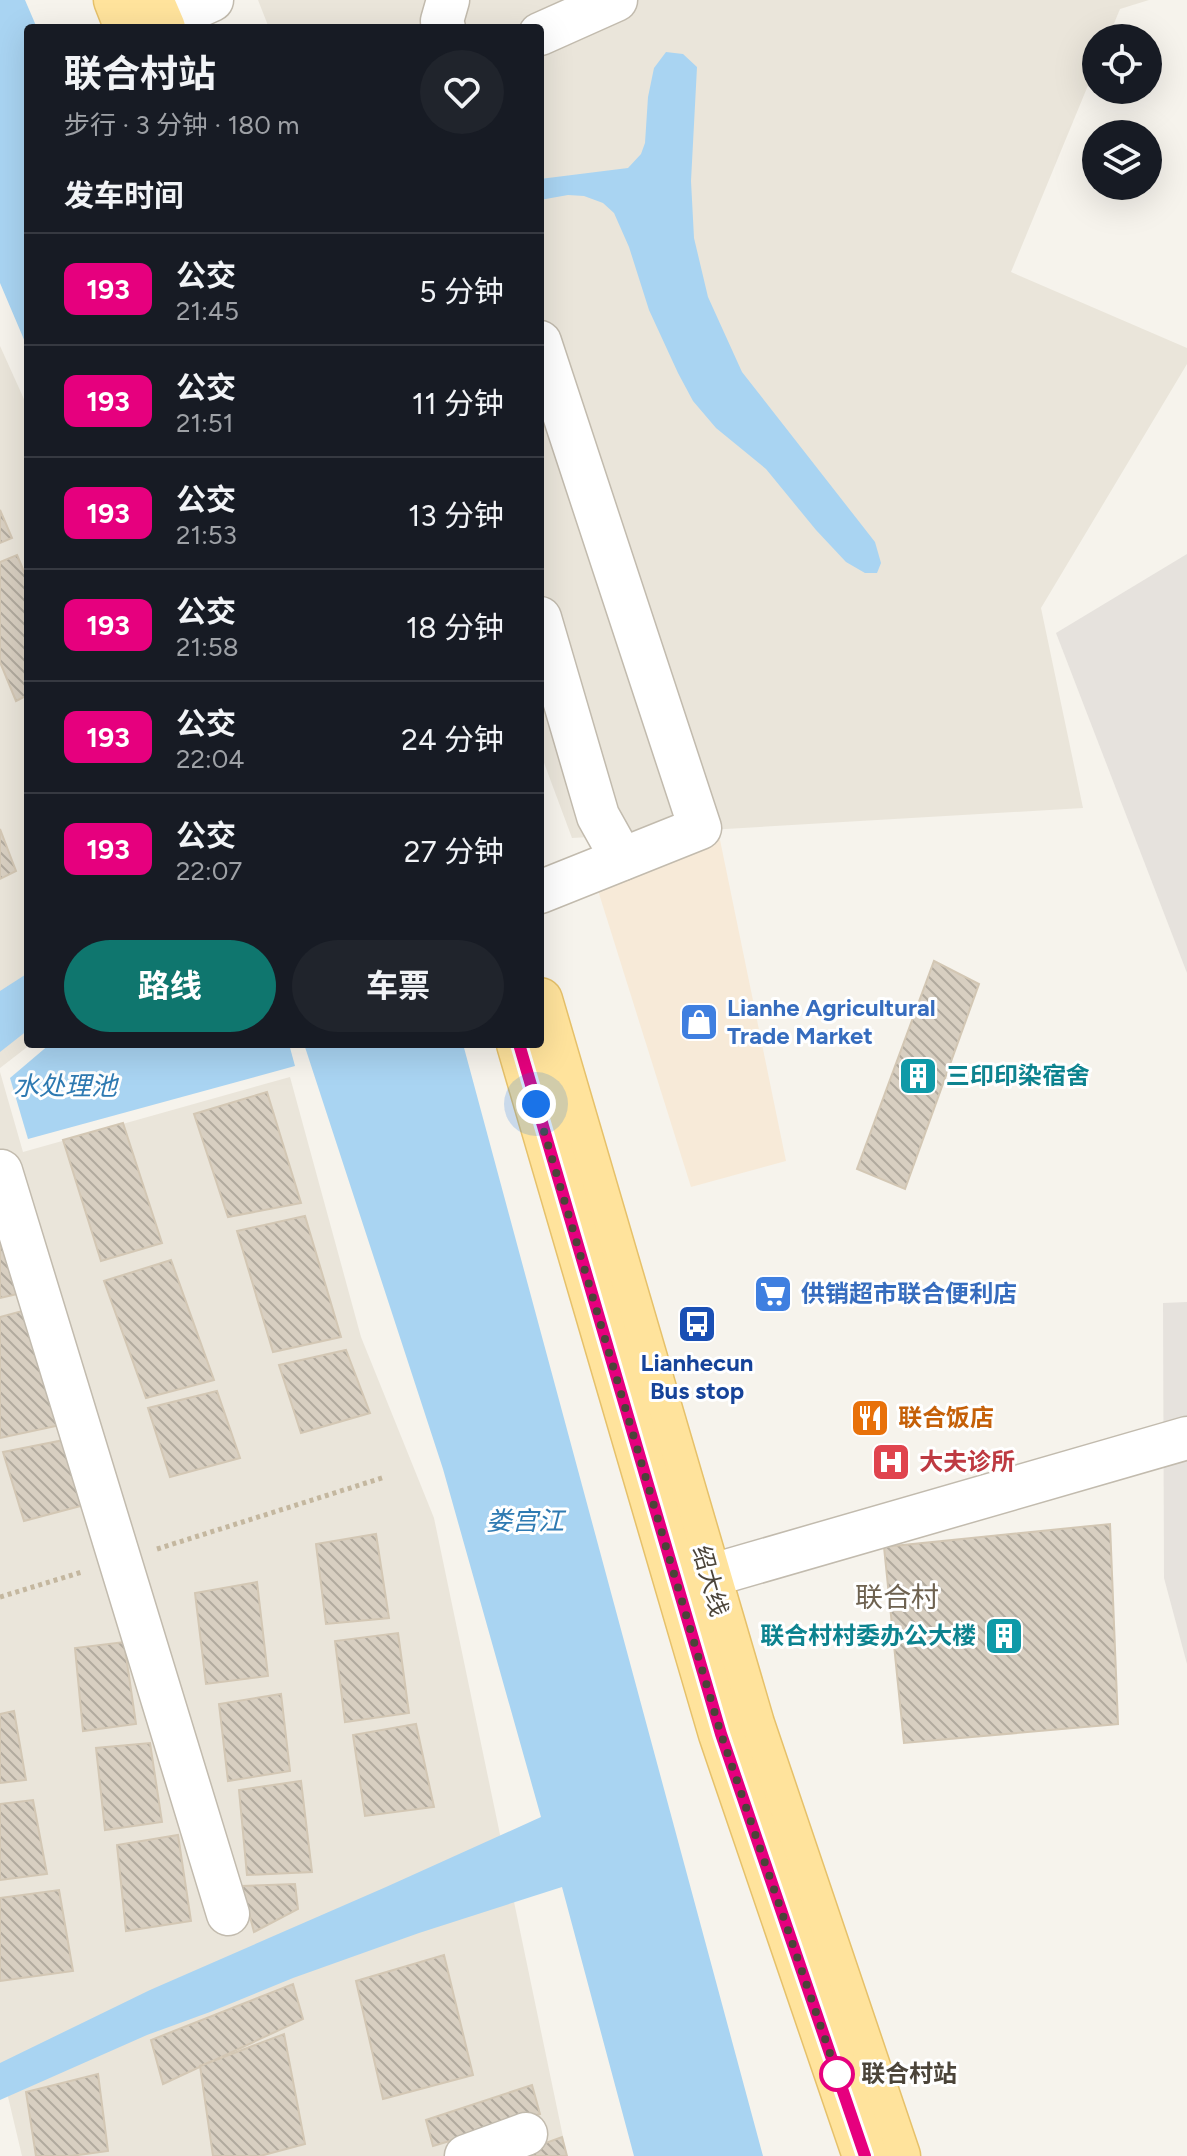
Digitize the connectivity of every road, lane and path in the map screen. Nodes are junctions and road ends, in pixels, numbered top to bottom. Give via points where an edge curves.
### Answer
1 (116, 0) edge
2 (212, 0) edge
3 (616, 0) edge
4 (150, 22) edge
5 (544, 32) edge
6 (544, 354) edge
7 (544, 632) edge
8 (622, 859) junction
9 (544, 890) edge
10 (544, 1015) edge
11 (520, 1048) edge
12 (1, 1171) edge
13 (1187, 1438) edge
14 (385, 1477) dead end
15 (120, 1561) junction
16 (694, 1581) junction
17 (0, 1597) edge
18 (228, 1914) dead end
19 (526, 2134) dead end
20 (466, 2156) edge
21 (865, 2156) edge
22 (898, 2156) edge

1 - 4 main road
2 - 4 street
3 - 5 street
6 - 8 street via 700,828
7 - 8 street via 598,816
8 - 9 street
10 - 16 main road, 绍大线
11 - 16 main road, 绍大线
12 - 15 street
13 - 16 street
14 - 15 path
15 - 17 path
15 - 18 street
16 - 21 main road, 绍大线 via 721,1734
16 - 22 main road, 绍大线 via 752,1724
19 - 20 street

